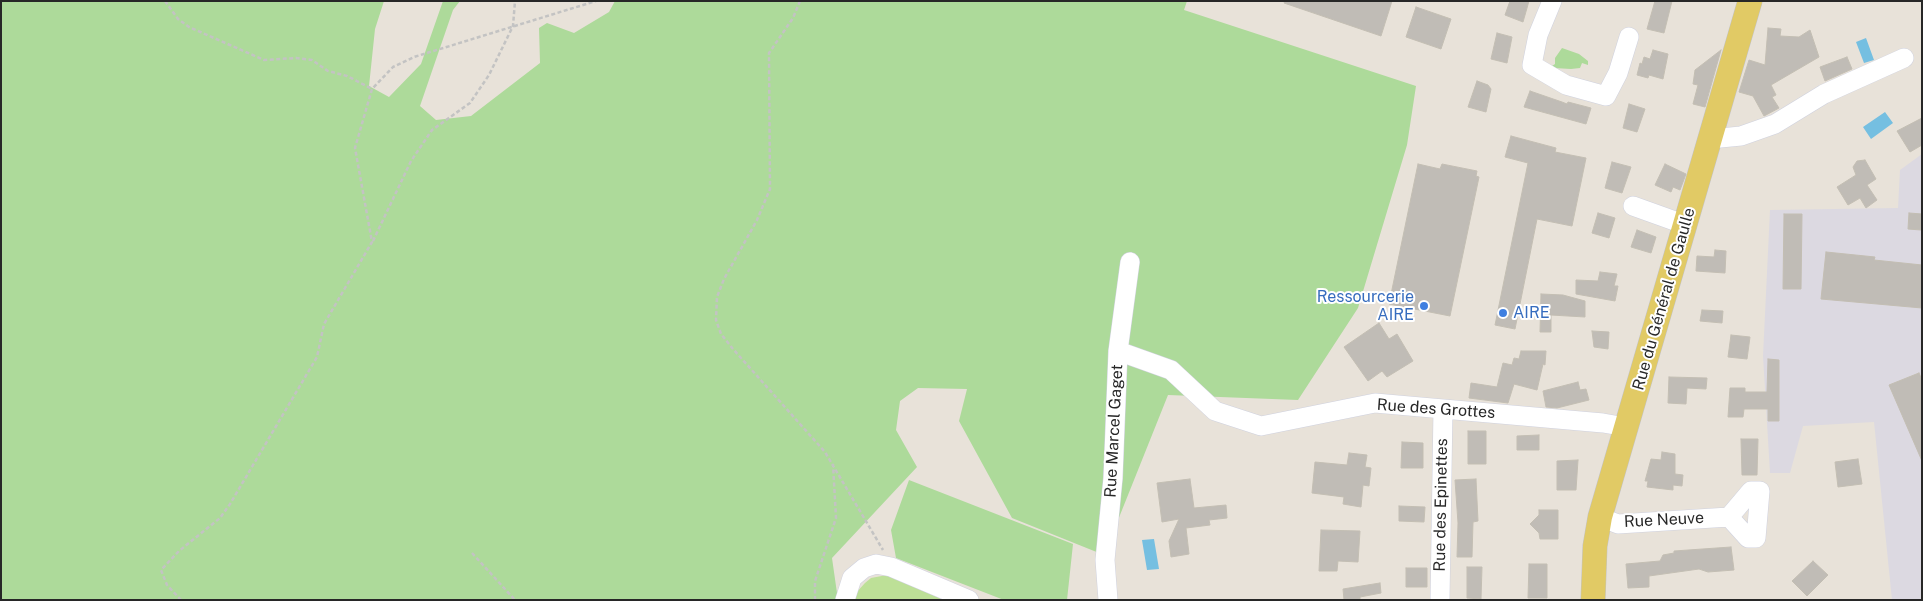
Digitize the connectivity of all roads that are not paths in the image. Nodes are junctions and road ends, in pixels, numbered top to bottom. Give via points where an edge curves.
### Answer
1 (1552, 1) edge
2 (1750, 1) edge
3 (1629, 38) dead end
4 (1904, 58) dead end
5 (1710, 139) junction
6 (1633, 206) dead end
7 (1686, 225) junction
8 (1130, 262) dead end
9 (1118, 351) junction
10 (1442, 409) junction
11 (1626, 427) junction
12 (1600, 517) junction
13 (1729, 517) dead end
14 (845, 600) edge
15 (969, 600) edge
16 (1108, 600) edge
17 (1440, 600) edge
18 (1593, 600) edge

1 - 3 street via 1538,35 1532,65 1566,85 1606,96 1618,73
2 - 5 main road, Rue du Général de Gaulle
4 - 5 street via 1824,94 1775,124 1741,136
5 - 7 main road, Rue du Général de Gaulle
6 - 7 street
7 - 11 main road, Rue du Général de Gaulle
8 - 9 street, Rue Marcel Gaget
9 - 10 street, Rue des Grottes via 1171,370 1216,411 1261,426 1375,403
9 - 16 street, Rue Marcel Gaget via 1113,478 1105,560
10 - 11 street, Rue des Grottes via 1603,422
10 - 17 street, Rue des Epinettes
11 - 12 main road, Rue du Général de Gaulle
12 - 13 street, Rue Neuve via 1618,524
12 - 18 main road, Rue du Général de Gaulle via 1595,546
14 - 15 street via 852,578 864,568 876,564 891,567

